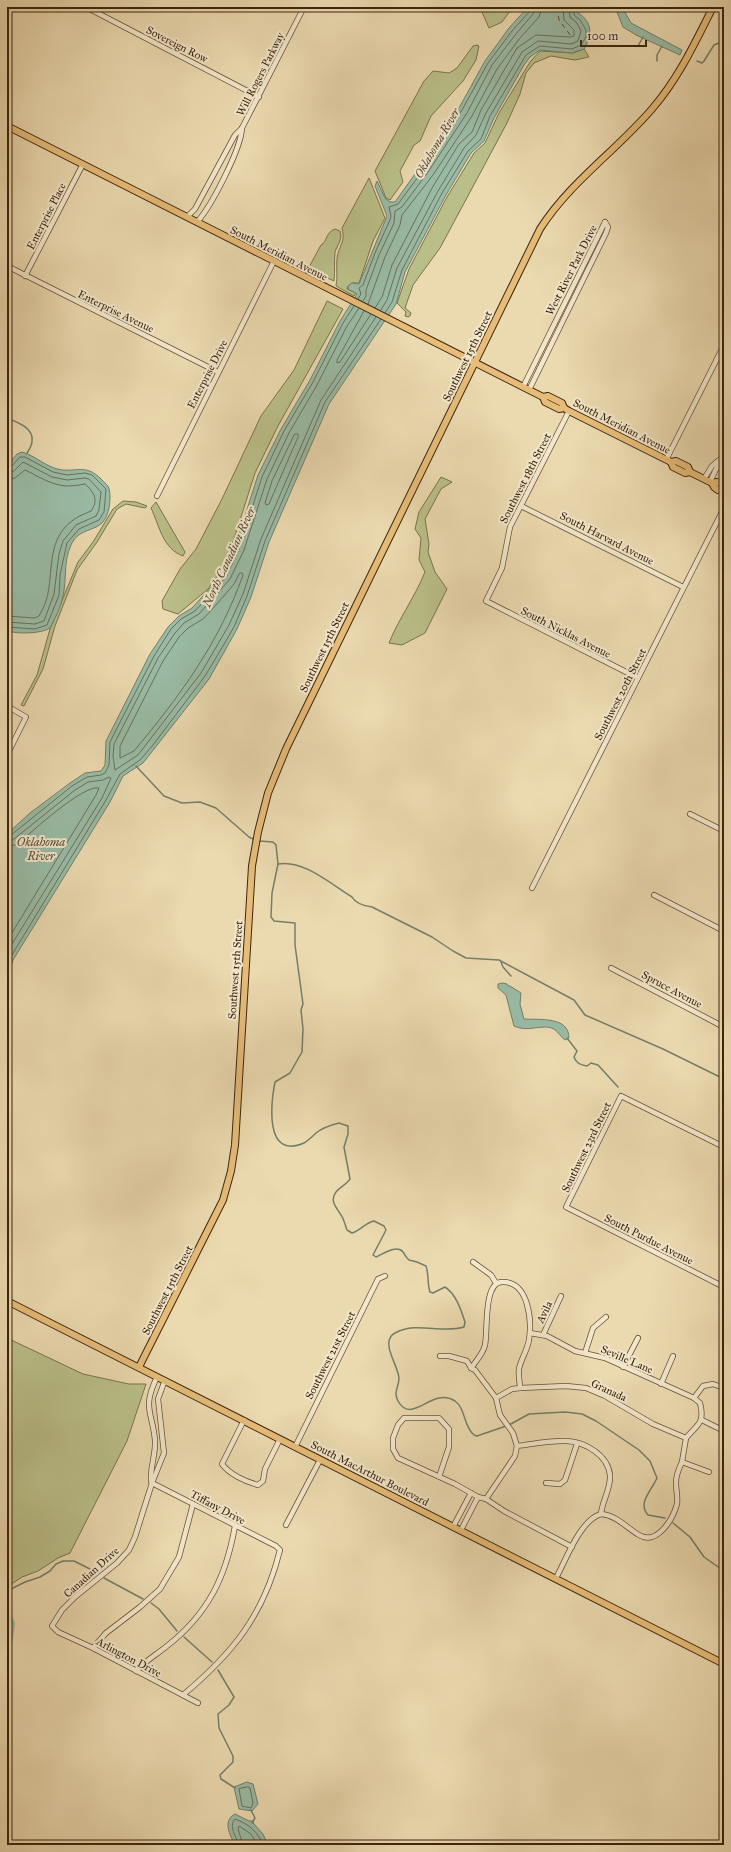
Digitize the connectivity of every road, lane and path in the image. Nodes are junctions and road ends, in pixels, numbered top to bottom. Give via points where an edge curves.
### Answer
1 (86, 7) edge
2 (304, 7) edge
3 (713, 7) edge
4 (259, 96) junction
5 (7, 126) edge
6 (242, 128) junction
7 (220, 160) junction
8 (83, 164) junction
9 (230, 165) junction
10 (212, 176) junction
11 (222, 181) junction
12 (187, 217) junction
13 (196, 222) junction
14 (274, 261) junction
15 (7, 266) edge
16 (25, 276) junction
17 (576, 281) junction
18 (581, 284) junction
19 (548, 336) junction
20 (554, 339) junction
21 (724, 345) edge
22 (537, 357) junction
23 (544, 361) junction
24 (474, 363) junction
25 (218, 372) junction
26 (526, 389) junction
27 (567, 410) junction
28 (724, 458) edge
29 (668, 461) junction
30 (709, 481) junction
31 (724, 489) edge
32 (157, 496) dead end
33 (522, 506) junction
34 (724, 508) edge
35 (683, 587) junction
36 (486, 601) joint
37 (638, 678) junction
38 (12, 710) dead end
39 (7, 756) edge
40 (690, 814) dead end
41 (724, 831) edge
42 (532, 888) dead end
43 (654, 895) dead end
44 (724, 931) edge
45 (611, 968) dead end
46 (724, 1027) edge
47 (724, 1148) edge
48 (566, 1206) joint
49 (473, 1262) dead end
50 (386, 1276) dead end
51 (724, 1279) edge
52 (496, 1283) junction
53 (722, 1286) edge
54 (561, 1296) dead end
55 (7, 1301) edge
56 (606, 1317) dead end
57 (530, 1333) junction
58 (543, 1335) junction
59 (638, 1338) dead end
60 (585, 1353) junction
61 (440, 1356) dead end
62 (673, 1356) dead end
63 (623, 1367) junction
64 (139, 1368) junction
65 (471, 1368) junction
66 (157, 1377) junction
67 (164, 1380) junction
68 (661, 1384) junction
69 (520, 1388) junction
70 (724, 1388) edge
71 (496, 1398) junction
72 (694, 1398) junction
73 (160, 1418) junction
74 (150, 1420) junction
75 (244, 1420) junction
76 (702, 1420) junction
77 (724, 1431) edge
78 (686, 1438) junction
79 (280, 1439) junction
80 (577, 1444) junction
81 (295, 1446) junction
82 (517, 1446) junction
83 (320, 1460) junction
84 (682, 1462) junction
85 (709, 1472) dead end
86 (439, 1477) junction
87 (152, 1483) junction
88 (546, 1483) dead end
89 (470, 1493) junction
90 (478, 1497) junction
91 (486, 1499) junction
92 (194, 1504) junction
93 (601, 1514) junction
94 (286, 1525) dead end
95 (235, 1526) junction
96 (453, 1526) junction
97 (461, 1530) junction
98 (572, 1547) junction
99 (556, 1578) junction
100 (52, 1626) joint
101 (93, 1648) junction
102 (724, 1664) edge
103 (136, 1671) junction
104 (183, 1695) junction
105 (198, 1703) dead end

1 - 4 street, Sovereign Row
2 - 4 street, Will Rogers Parkway
3 - 24 main road, Southwest 15th Street via 684,65 655,105 576,183 550,213
4 - 6 street, Will Rogers Parkway
5 - 8 main road, South Meridian Avenue
6 - 7 street, Will Rogers Parkway
6 - 9 street, Will Rogers Parkway via 242,138
7 - 9 street
7 - 10 street, Will Rogers Parkway
8 - 12 main road, South Meridian Avenue
8 - 16 street, Enterprise Place
9 - 11 street, Will Rogers Parkway
10 - 11 street
10 - 12 street, Will Rogers Parkway via 195,209
11 - 13 street, Will Rogers Parkway via 205,214
12 - 13 main road, South Meridian Avenue
13 - 14 main road, South Meridian Avenue
14 - 24 main road, South Meridian Avenue
14 - 25 street, Enterprise Drive
15 - 16 street, Enterprise Avenue
16 - 25 street, Enterprise Avenue
17 - 18 street
17 - 18 street, West River Park Drive via 605,222 608,226 606,233
17 - 19 street, West River Park Drive
18 - 20 street, West River Park Drive
19 - 20 street
19 - 22 street, West River Park Drive
20 - 23 street, West River Park Drive
21 - 29 street
22 - 23 street
22 - 26 street, West River Park Drive
23 - 26 street, West River Park Drive
24 - 26 main road, South Meridian Avenue
24 - 64 main road, Southwest 15th Street via 286,750 268,793 252,866 235,1145 231,1171 222,1200
25 - 32 street, Enterprise Drive
26 - 27 main road, South Meridian Avenue via 543,397 545,402
27 - 29 main road, South Meridian Avenue
27 - 33 street, Southwest 18th Street
28 - 30 street
29 - 30 main road, South Meridian Avenue via 673,467 685,473 690,472
30 - 31 main road, South Meridian Avenue via 718,490
33 - 35 street, South Harvard Avenue
33 - 36 street, Southwest 18th Street via 508,534 502,568
34 - 35 street, Southwest 20th Street
35 - 37 street, Southwest 20th Street
36 - 37 street, South Nicklas Avenue
37 - 42 street, Southwest 20th Street
38 - 39 street via 26,717
40 - 41 street
43 - 44 street
45 - 46 street, Spruce Avenue
47 - 48 street, Southwest 23rd Street via 621,1096
48 - 53 street, South Purdue Avenue
49 - 52 street via 486,1271
50 - 81 street, Southwest 21st Street via 378,1279
51 - 53 street
52 - 57 street via 511,1283 524,1295
52 - 65 street via 490,1294 485,1345
54 - 58 street, Avila
55 - 64 main road, South MacArthur Boulevard
56 - 60 street via 593,1328
57 - 58 street, Seville Lane
57 - 69 street via 519,1370
58 - 60 street, Seville Lane
59 - 63 street
60 - 63 street, Seville Lane via 606,1358
61 - 65 street via 467,1361
62 - 68 street
63 - 68 street, Seville Lane
64 - 66 main road, South MacArthur Boulevard
65 - 71 street
66 - 67 main road, South MacArthur Boulevard
66 - 74 street, Canadian Drive via 149,1397
67 - 73 street, Canadian Drive via 158,1399
67 - 75 main road, South MacArthur Boulevard
68 - 72 street, Seville Lane
69 - 71 street, Granada via 512,1389
69 - 78 street, Granada via 586,1388 653,1424
70 - 72 street via 714,1384 703,1386
71 - 82 street via 500,1415 516,1439
72 - 76 street via 700,1403
73 - 74 street
73 - 87 street, Canadian Drive via 164,1453
74 - 87 street, Canadian Drive via 155,1440
75 - 79 main road, South MacArthur Boulevard
75 - 79 street via 222,1464 226,1469 258,1485 263,1481 265,1469
76 - 77 street
76 - 78 street
78 - 84 street
79 - 81 main road, South MacArthur Boulevard
80 - 82 street via 565,1441
80 - 88 street via 565,1480 554,1485
80 - 93 street via 598,1454 608,1467 610,1482 602,1503
81 - 83 main road, South MacArthur Boulevard
82 - 91 street via 515,1456
83 - 94 street
83 - 96 main road, South MacArthur Boulevard
84 - 85 street
84 - 93 street via 676,1481 675,1510 659,1534 641,1536 613,1517
86 - 86 street via 398,1458 393,1449 393,1438 404,1418 439,1418 449,1429 449,1447
86 - 89 street
87 - 92 street, Tiffany Drive
87 - 100 street, Canadian Drive via 129,1550 117,1564 75,1597 62,1610
89 - 90 street
89 - 96 street
90 - 91 street
90 - 97 street
91 - 98 street
92 - 95 street, Tiffany Drive
92 - 101 street via 179,1557 160,1589 106,1633
93 - 98 street via 593,1516 585,1524
95 - 103 street via 230,1554 221,1579 206,1606 178,1636
95 - 104 street, Tiffany Drive via 280,1550 269,1585 246,1630 207,1675
96 - 97 main road, South MacArthur Boulevard
97 - 99 main road, South MacArthur Boulevard
98 - 99 street
99 - 102 main road, South MacArthur Boulevard
100 - 101 street, Arlington Drive via 58,1632
101 - 103 street, Arlington Drive
103 - 104 street, Arlington Drive
104 - 105 street, Arlington Drive

